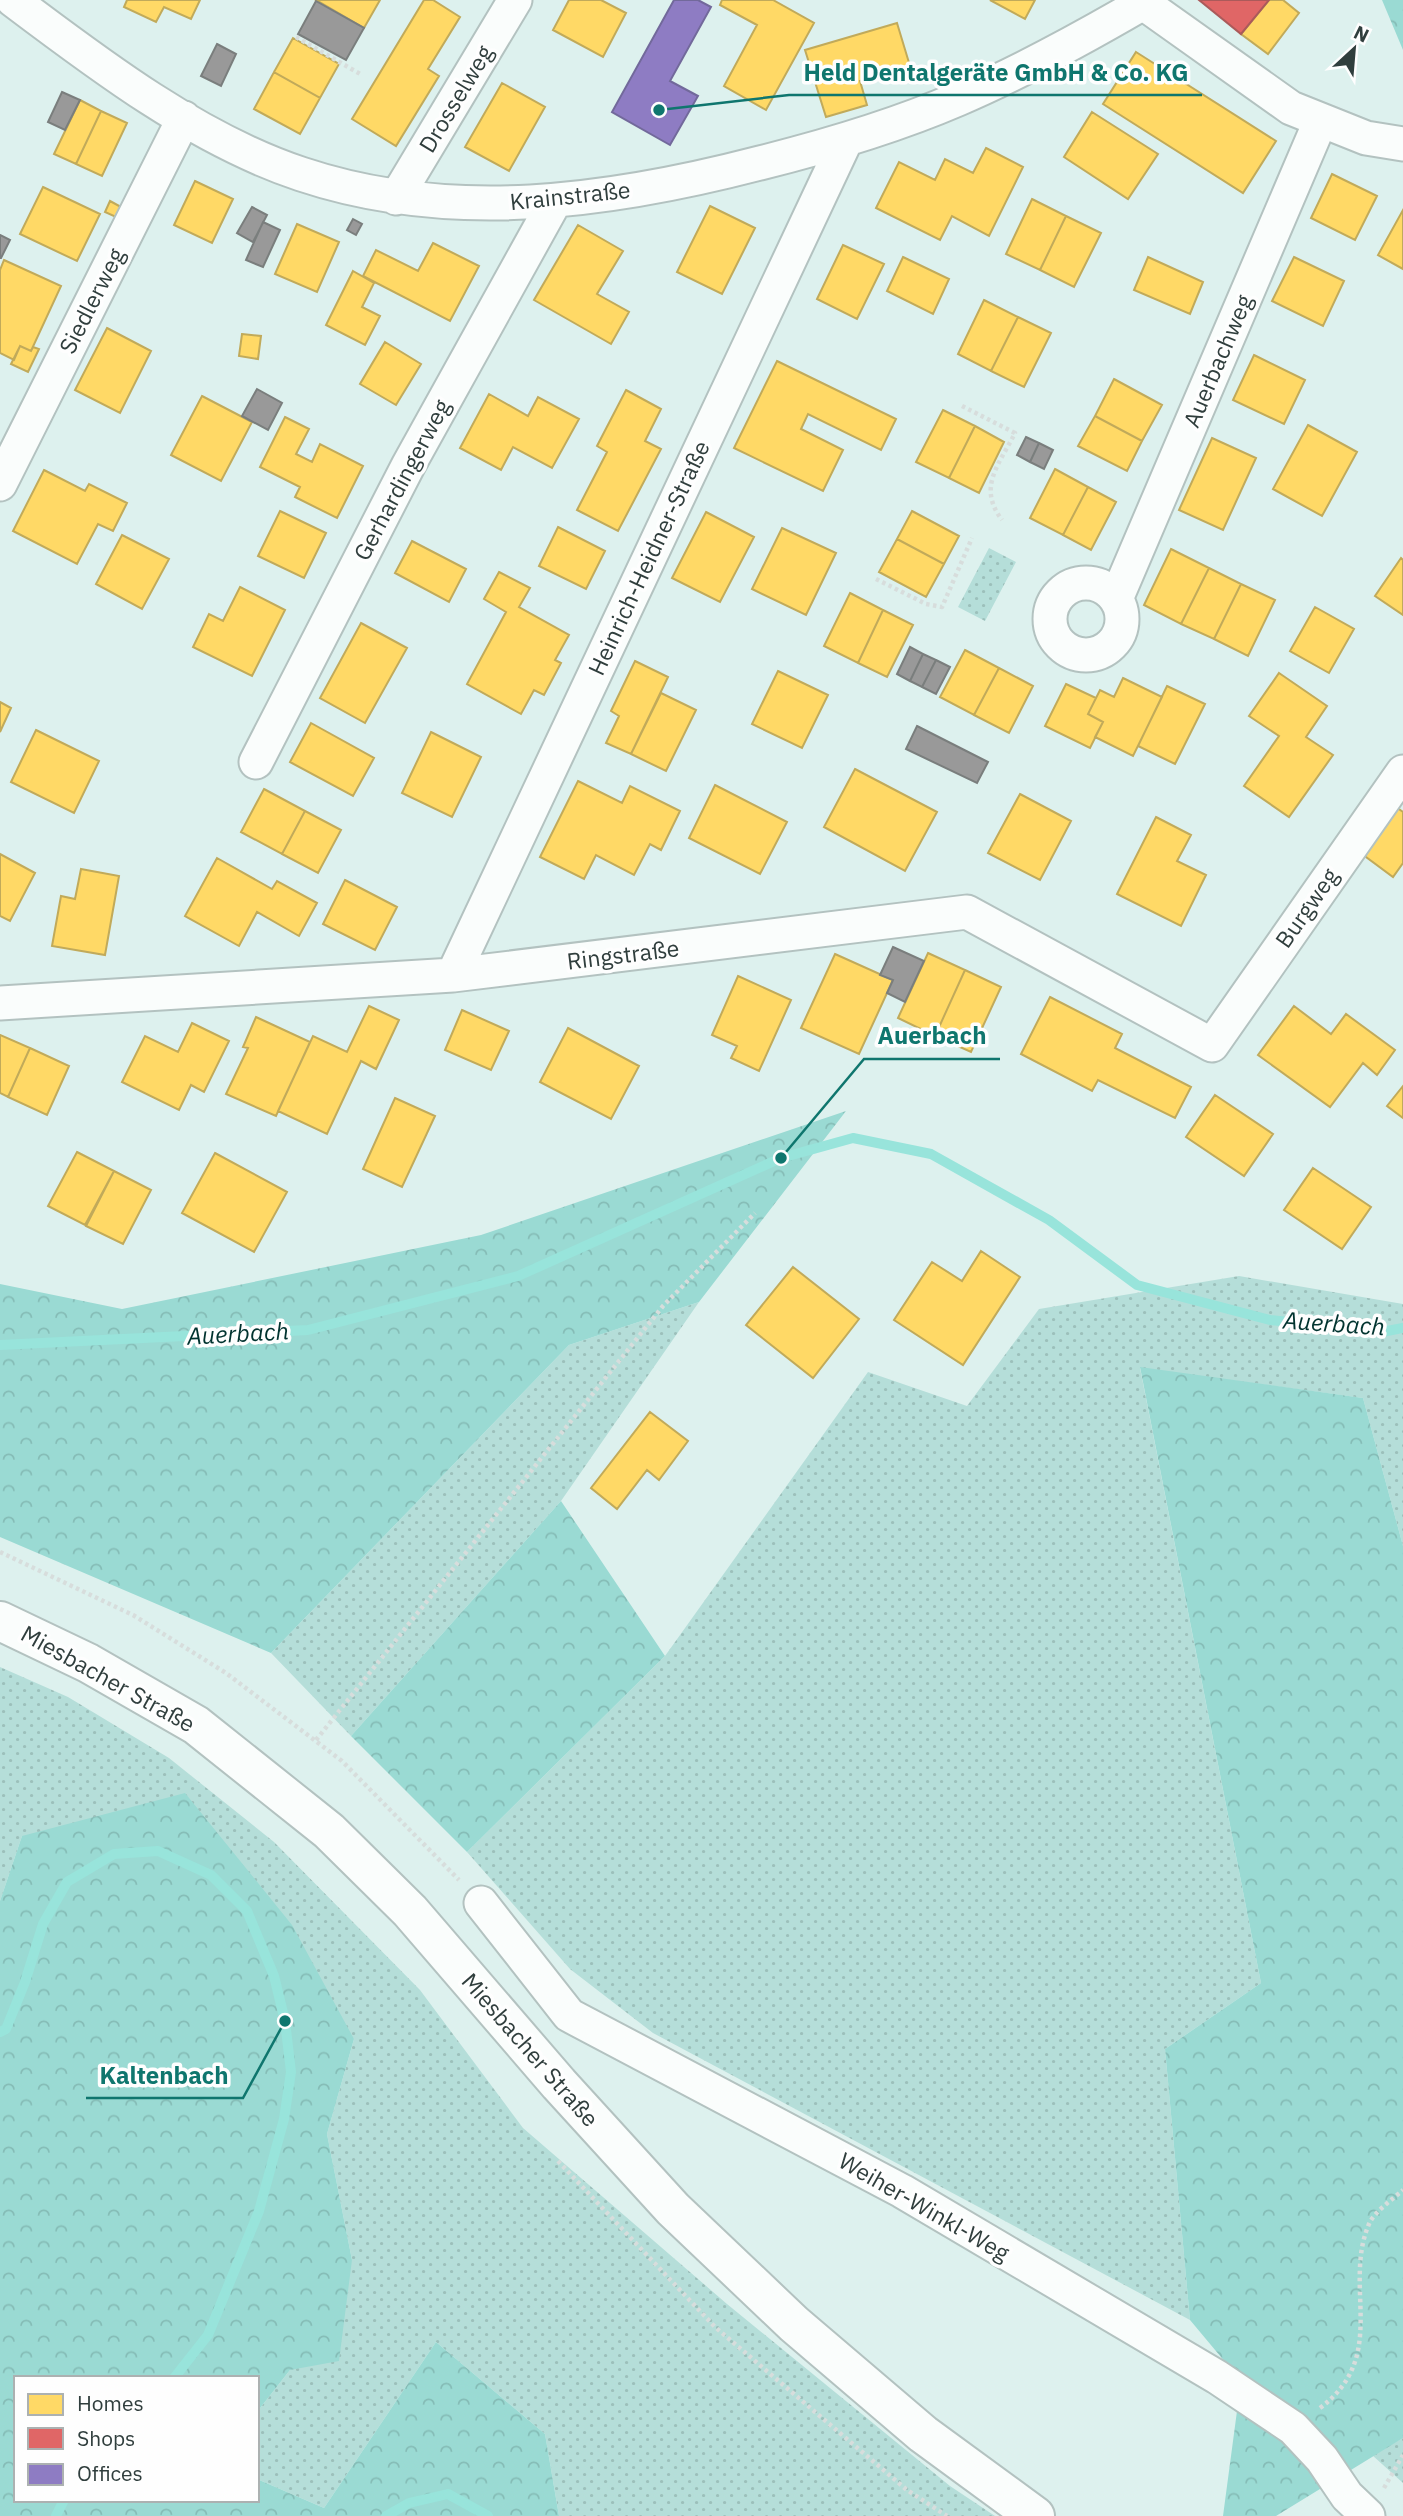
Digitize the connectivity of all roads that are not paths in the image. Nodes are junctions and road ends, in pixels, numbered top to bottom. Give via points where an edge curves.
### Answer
1 (13, 0) edge
2 (515, 0) edge
3 (1141, 1) edge
4 (184, 118) junction
5 (1320, 122) junction
6 (845, 142) junction
7 (1403, 144) edge
8 (396, 198) junction
9 (555, 201) junction
10 (0, 484) edge
11 (1116, 599) dead end
12 (256, 762) dead end
13 (1403, 772) edge
14 (453, 975) junction
15 (0, 1003) edge
16 (1212, 1045) joint
17 (0, 1621) edge
18 (481, 1903) road end
19 (1035, 2516) edge
20 (1368, 2516) edge

1 - 4 street, Krainstraße
2 - 8 street, Drosselweg
3 - 5 street via 1259,88
3 - 6 street, Krainstraße via 1090,34 961,98
4 - 8 street, Krainstraße via 284,168
4 - 10 street, Siedlerweg
5 - 7 street via 1366,138
5 - 11 street, Auerbachweg
6 - 9 street, Krainstraße via 680,184
6 - 14 street, Heinrich-Heidner-Straße
8 - 9 street, Krainstraße via 474,204
9 - 12 street, Gerhardingerweg via 408,466
13 - 16 street, Burgweg
14 - 15 street, Ringstraße
14 - 16 street, Ringstraße via 967,912
17 - 19 main road, Miesbacher Straße via 88,1663 196,1725 329,1831 410,1911 673,2209 794,2324 923,2434
18 - 20 street, Weiher-Winkl-Weg via 569,2015 902,2191 1217,2377 1293,2428

